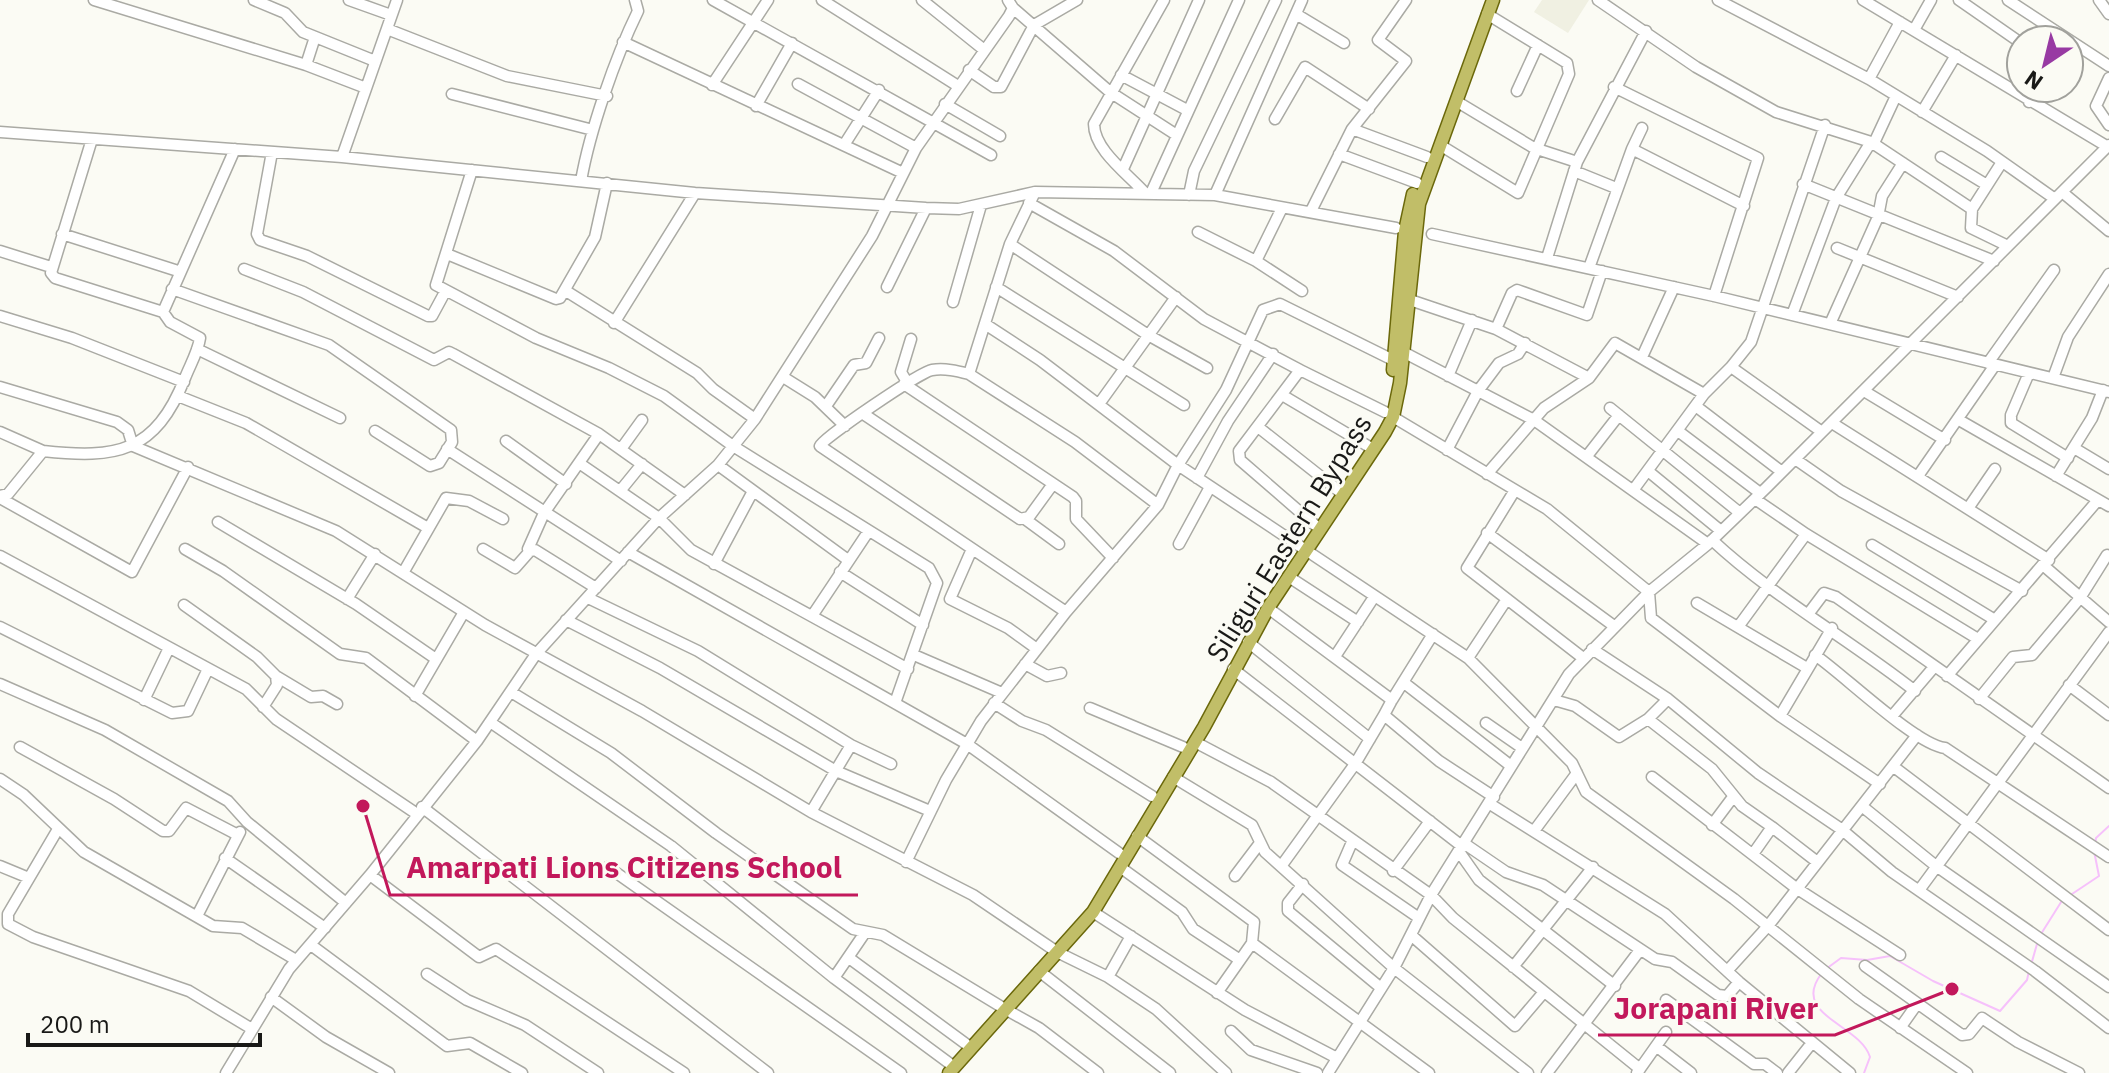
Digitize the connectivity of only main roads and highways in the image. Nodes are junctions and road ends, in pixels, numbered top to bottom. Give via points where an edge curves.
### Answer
1 (1484, 0) edge
2 (1493, 0) edge
3 (1407, 229) junction
4 (1398, 356) junction
5 (1389, 414) junction
6 (1303, 549) junction
7 (1189, 744) junction
8 (1054, 950) junction
9 (1002, 1008) junction
10 (946, 1070) edge

1 - 3 main road, Siliguri Eastern Bypass via 1417,183
2 - 3 main road, Siliguri Eastern Bypass
3 - 4 main road, Siliguri Eastern Bypass
3 - 4 main road, Siliguri Eastern Bypass via 1407,299
4 - 5 main road, Siliguri Eastern Bypass
5 - 6 main road, Siliguri Eastern Bypass
5 - 6 main road, Siliguri Eastern Bypass via 1378,446
6 - 7 main road, Siliguri Eastern Bypass
6 - 7 main road, Siliguri Eastern Bypass via 1240,642
7 - 8 main road, Siliguri Eastern Bypass via 1087,908
7 - 8 main road, Siliguri Eastern Bypass via 1093,912
8 - 9 main road, Siliguri Eastern Bypass
8 - 9 main road, Siliguri Eastern Bypass
9 - 10 main road, Siliguri Eastern Bypass
9 - 10 main road, Siliguri Eastern Bypass

